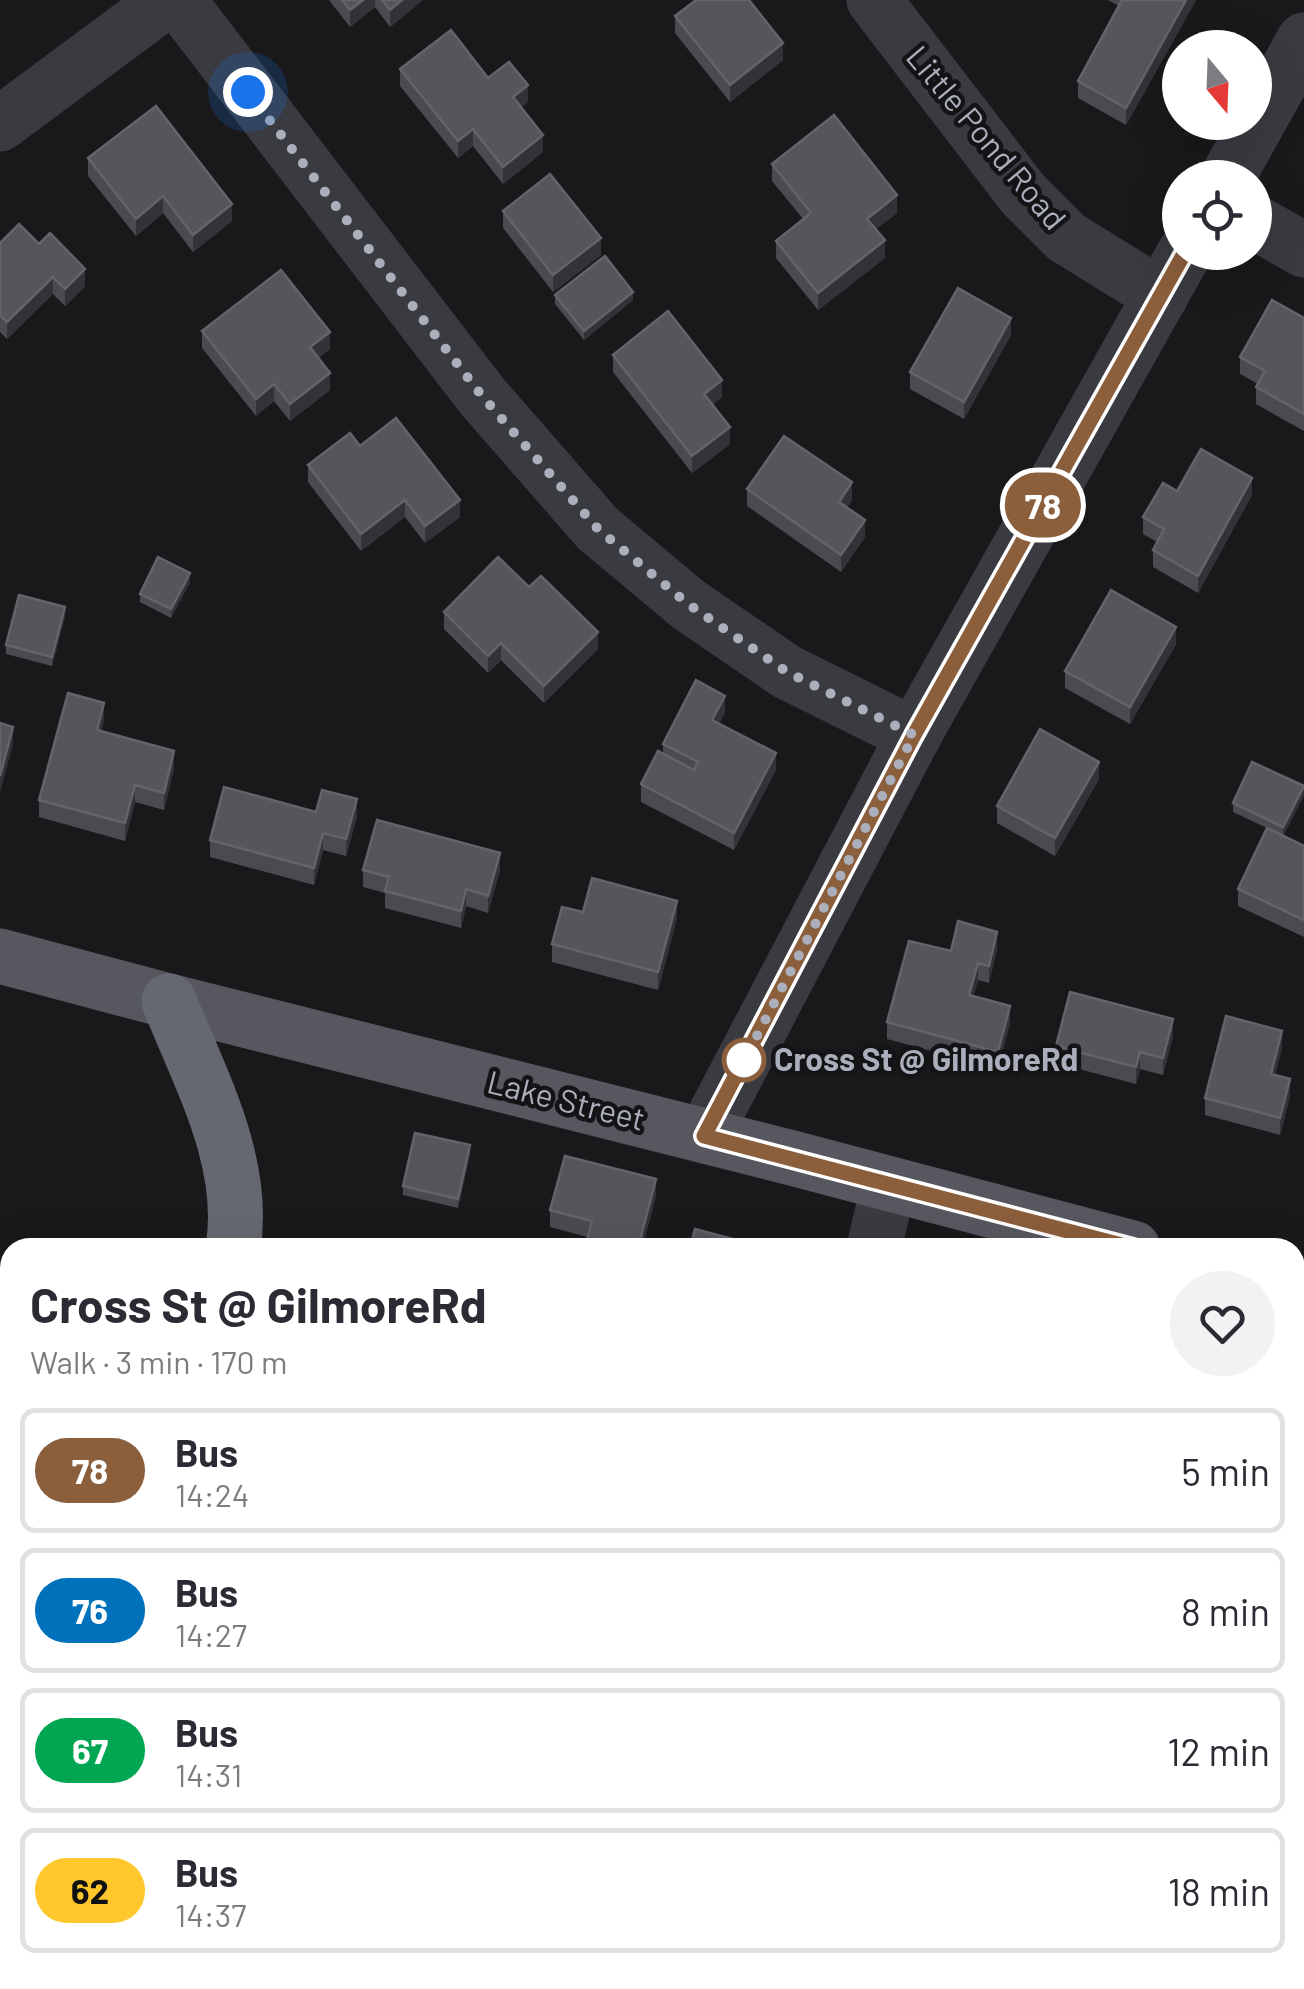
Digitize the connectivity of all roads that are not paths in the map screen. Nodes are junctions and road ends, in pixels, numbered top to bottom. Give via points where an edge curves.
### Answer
1 (167, 0) edge
2 (178, 0) edge
3 (874, 0) edge
4 (1304, 40) edge
5 (0, 124) edge
6 (1237, 160) edge
7 (1272, 232) edge
8 (1304, 250) edge
9 (1173, 274) edge
10 (914, 735) junction
11 (0, 956) edge
12 (169, 1001) junction
13 (704, 1136) junction
14 (889, 1184) junction
15 (234, 1238) edge
16 (876, 1238) edge
17 (1095, 1238) edge

1 - 5 street
2 - 10 street via 482,396 598,529 688,604 787,672
3 - 9 street, Little Pond Road via 1023,194 1066,237
4 - 6 street
7 - 8 street
9 - 10 street
10 - 13 street
11 - 12 main road, Lake Street
12 - 13 main road, Lake Street
12 - 15 highway via 230,1157
13 - 14 main road, Lake Street
14 - 16 street
14 - 17 main road, Lake Street

